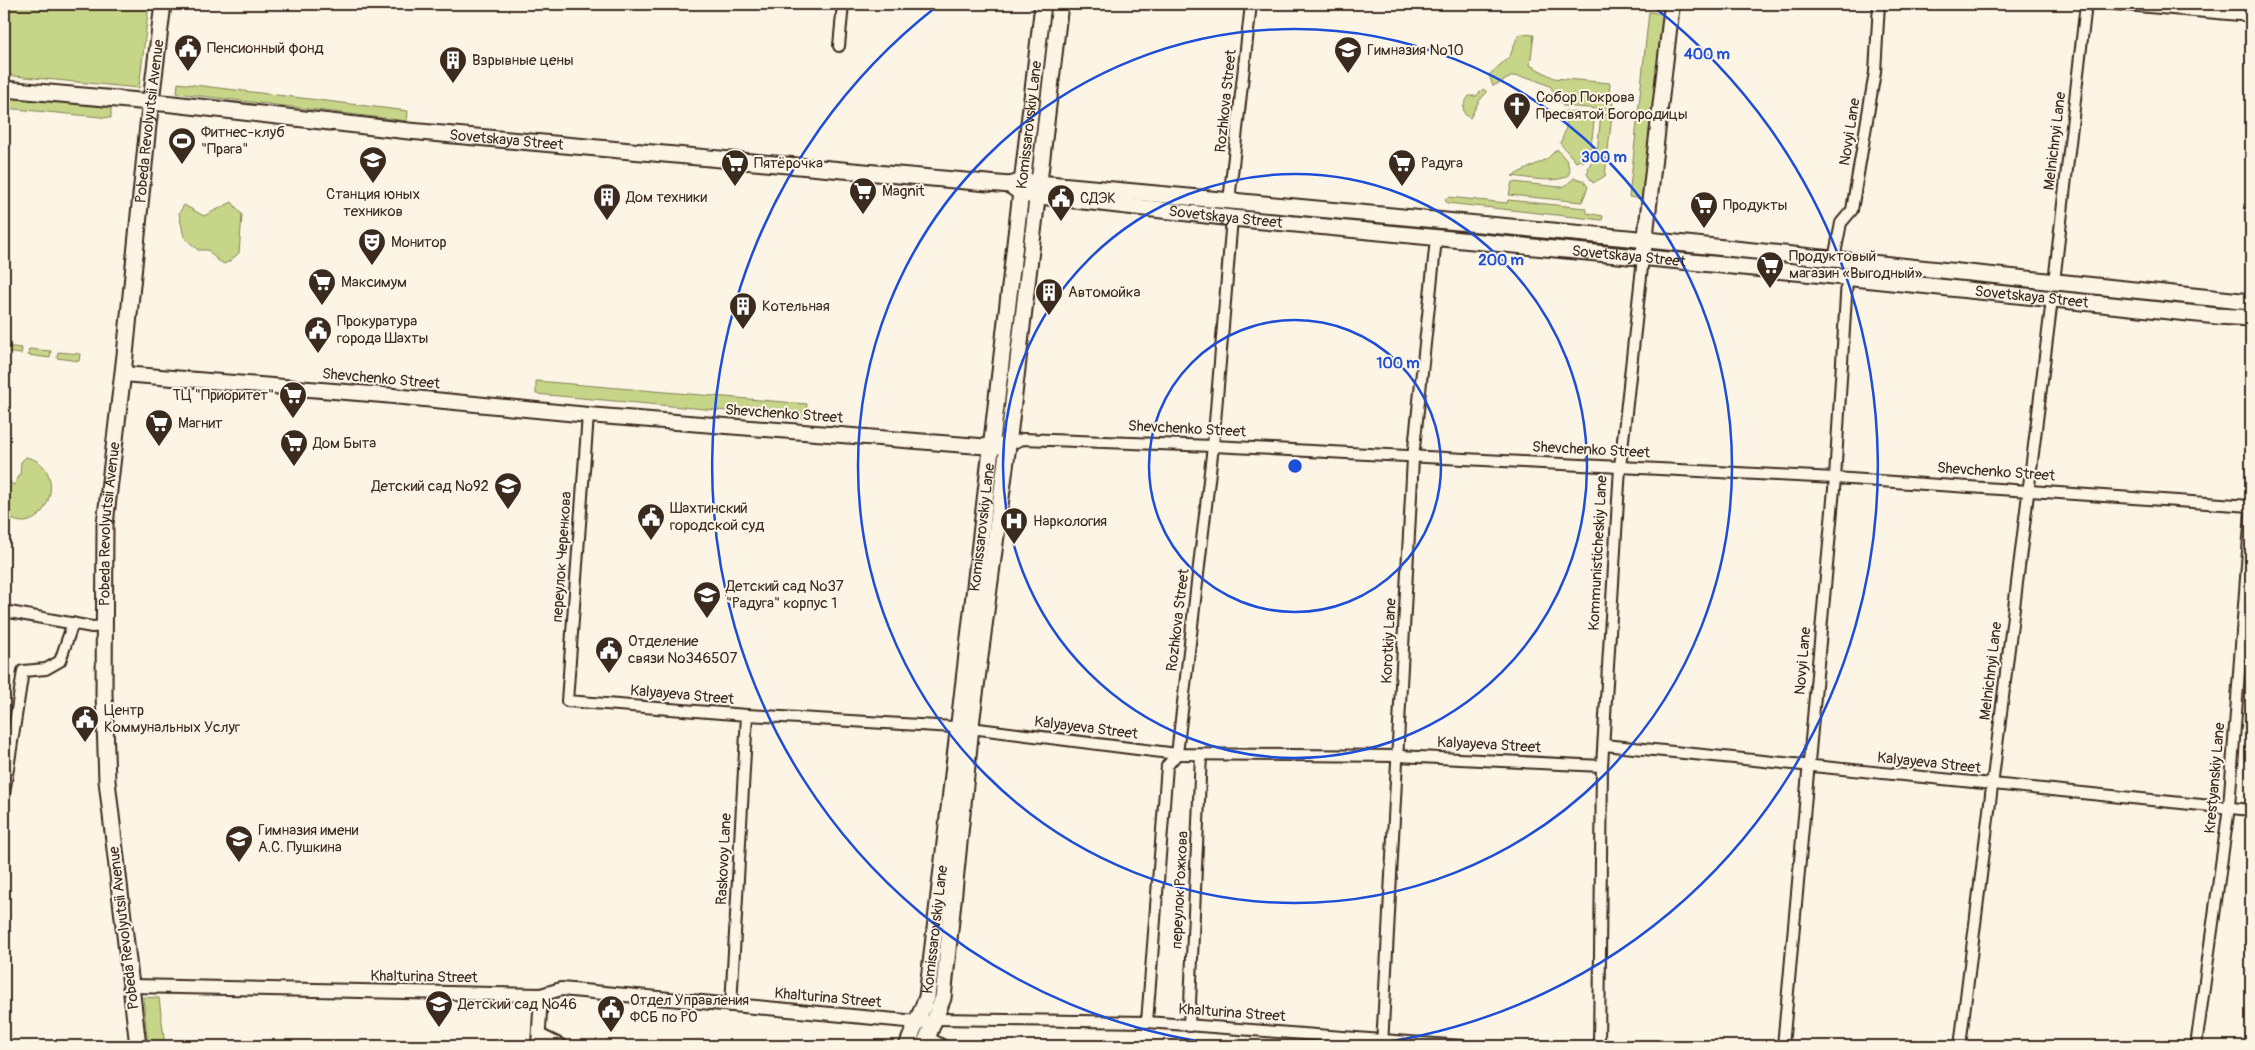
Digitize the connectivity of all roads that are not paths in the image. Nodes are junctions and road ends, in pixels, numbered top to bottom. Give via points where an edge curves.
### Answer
1 (163, 4) edge
2 (842, 4) edge
3 (1043, 4) edge
4 (1060, 4) edge
5 (1251, 4) edge
6 (1672, 4) edge
7 (1879, 4) edge
8 (2086, 4) edge
9 (2115, 4) edge
10 (2251, 16) edge
11 (838, 46) dead end
12 (4, 89) edge
13 (151, 102) junction
14 (1026, 188) junction
15 (1230, 201) junction
16 (1232, 218) junction
17 (1436, 239) junction
18 (1647, 240) junction
19 (1643, 258) junction
20 (1834, 259) junction
21 (1847, 279) junction
22 (2054, 282) junction
23 (2052, 299) junction
24 (2251, 302) edge
25 (2251, 318) edge
26 (123, 374) junction
27 (588, 416) junction
28 (1008, 445) junction
29 (1213, 446) junction
30 (992, 447) junction
31 (1413, 458) junction
32 (1620, 467) junction
33 (1835, 478) junction
34 (2028, 491) junction
35 (2251, 506) edge
36 (2251, 511) edge
37 (4, 611) edge
38 (73, 623) junction
39 (105, 626) junction
40 (567, 701) joint
41 (747, 715) junction
42 (964, 728) junction
43 (1604, 745) junction
44 (1177, 754) junction
45 (1201, 755) junction
46 (1398, 756) junction
47 (1602, 766) junction
48 (1808, 766) junction
49 (1993, 784) junction
50 (4, 794) edge
51 (2229, 807) junction
52 (2251, 810) edge
53 (132, 986) junction
54 (541, 995) junction
55 (732, 1006) junction
56 (936, 1019) junction
57 (917, 1022) junction
58 (1147, 1022) junction
59 (1189, 1026) junction
60 (538, 1040) edge
61 (927, 1042) edge
62 (1383, 1044) edge
63 (138, 1046) edge
64 (561, 1046) edge
65 (907, 1046) edge
66 (944, 1046) edge
67 (1462, 1046) edge
68 (1599, 1046) edge
69 (1783, 1046) edge
70 (1960, 1046) edge
71 (2196, 1046) edge

1 - 13 main road, Pobeda Revolyutsii Avenue
2 - 11 street
3 - 14 main road, Komissarovskiy Lane
4 - 14 main road, Komissarovskiy Lane
5 - 15 street, Rozhkova Street
6 - 18 main road, Kommunisticheskiy Lane
7 - 20 street, Novyi Lane via 1875,72 1852,210 1841,222
8 - 22 street, Melnichnyi Lane
9 - 10 street
12 - 13 main road, Sovetskaya Street
13 - 14 main road, Sovetskaya Street via 415,131
13 - 26 main road, Pobeda Revolyutsii Avenue
14 - 15 main road, Sovetskaya Street
14 - 16 main road, Sovetskaya Street
14 - 28 main road, Komissarovskiy Lane
14 - 30 main road, Komissarovskiy Lane
15 - 18 main road, Sovetskaya Street
16 - 17 main road, Sovetskaya Street
16 - 29 street, Rozhkova Street
17 - 19 main road, Sovetskaya Street
17 - 31 street, Korotkiy Lane
18 - 19 main road, Kommunisticheskiy Lane
18 - 20 main road, Sovetskaya Street
19 - 21 main road, Sovetskaya Street
19 - 32 street, Kommunisticheskiy Lane
20 - 22 main road, Sovetskaya Street
21 - 23 main road, Sovetskaya Street
21 - 33 street, Novyi Lane
22 - 24 main road, Sovetskaya Street
23 - 25 main road, Sovetskaya Street
23 - 34 street, Melnichnyi Lane
26 - 27 main road, Shevchenko Street via 373,394
26 - 39 main road, Pobeda Revolyutsii Avenue via 105,524
27 - 30 main road, Shevchenko Street
27 - 40 street, переулок Черенкова
28 - 29 street, Shevchenko Street via 1022,439
28 - 30 main road, Shevchenko Street
28 - 42 main road, Komissarovskiy Lane
29 - 31 street, Shevchenko Street
29 - 44 street, Rozhkova Street
30 - 42 main road, Komissarovskiy Lane
31 - 32 street, Shevchenko Street
31 - 46 street, Korotkiy Lane
32 - 33 street, Shevchenko Street
32 - 43 street, Kommunisticheskiy Lane
33 - 34 street, Shevchenko Street
33 - 48 street, Novyi Lane
34 - 35 street, Shevchenko Street
34 - 49 street, Melnichnyi Lane
36 - 51 street, Krestyanskiy Lane
37 - 38 street
38 - 39 street
38 - 50 street via 60,661 46,669 23,671
39 - 53 main road, Pobeda Revolyutsii Avenue via 107,781
40 - 41 street, Kalyayeva Street
41 - 42 street, Kalyayeva Street
41 - 55 street, Raskovoy Lane
42 - 44 street, Kalyayeva Street
42 - 56 main road, Komissarovskiy Lane via 943,998
42 - 57 main road, Komissarovskiy Lane via 927,998
43 - 47 street, Kommunisticheskiy Lane
43 - 48 street, Kalyayeva Street
44 - 45 street, Kalyayeva Street
44 - 58 street, Rozhkova Street via 1167,766
45 - 46 street, Kalyayeva Street
45 - 59 street, переулок Рожкова
46 - 47 street, Kalyayeva Street
46 - 62 street, Korotkiy Lane
47 - 68 street, Kommunisticheskiy Lane
48 - 49 street, Kalyayeva Street
48 - 69 street, Novyi Lane
49 - 51 street, Kalyayeva Street
49 - 70 street, Melnichnyi Lane
51 - 52 street, Kalyayeva Street
51 - 71 street, Krestyanskiy Lane
53 - 54 street, Khalturina Street
53 - 63 main road, Pobeda Revolyutsii Avenue
54 - 55 street, Khalturina Street via 561,990
54 - 60 street
55 - 57 street, Khalturina Street
56 - 57 street, Khalturina Street
56 - 58 street, Khalturina Street
56 - 61 main road, Komissarovskiy Lane
57 - 65 main road, Komissarovskiy Lane
58 - 59 street, Khalturina Street
59 - 62 street, Khalturina Street
60 - 64 street
61 - 66 street
62 - 67 street, Khalturina Street

